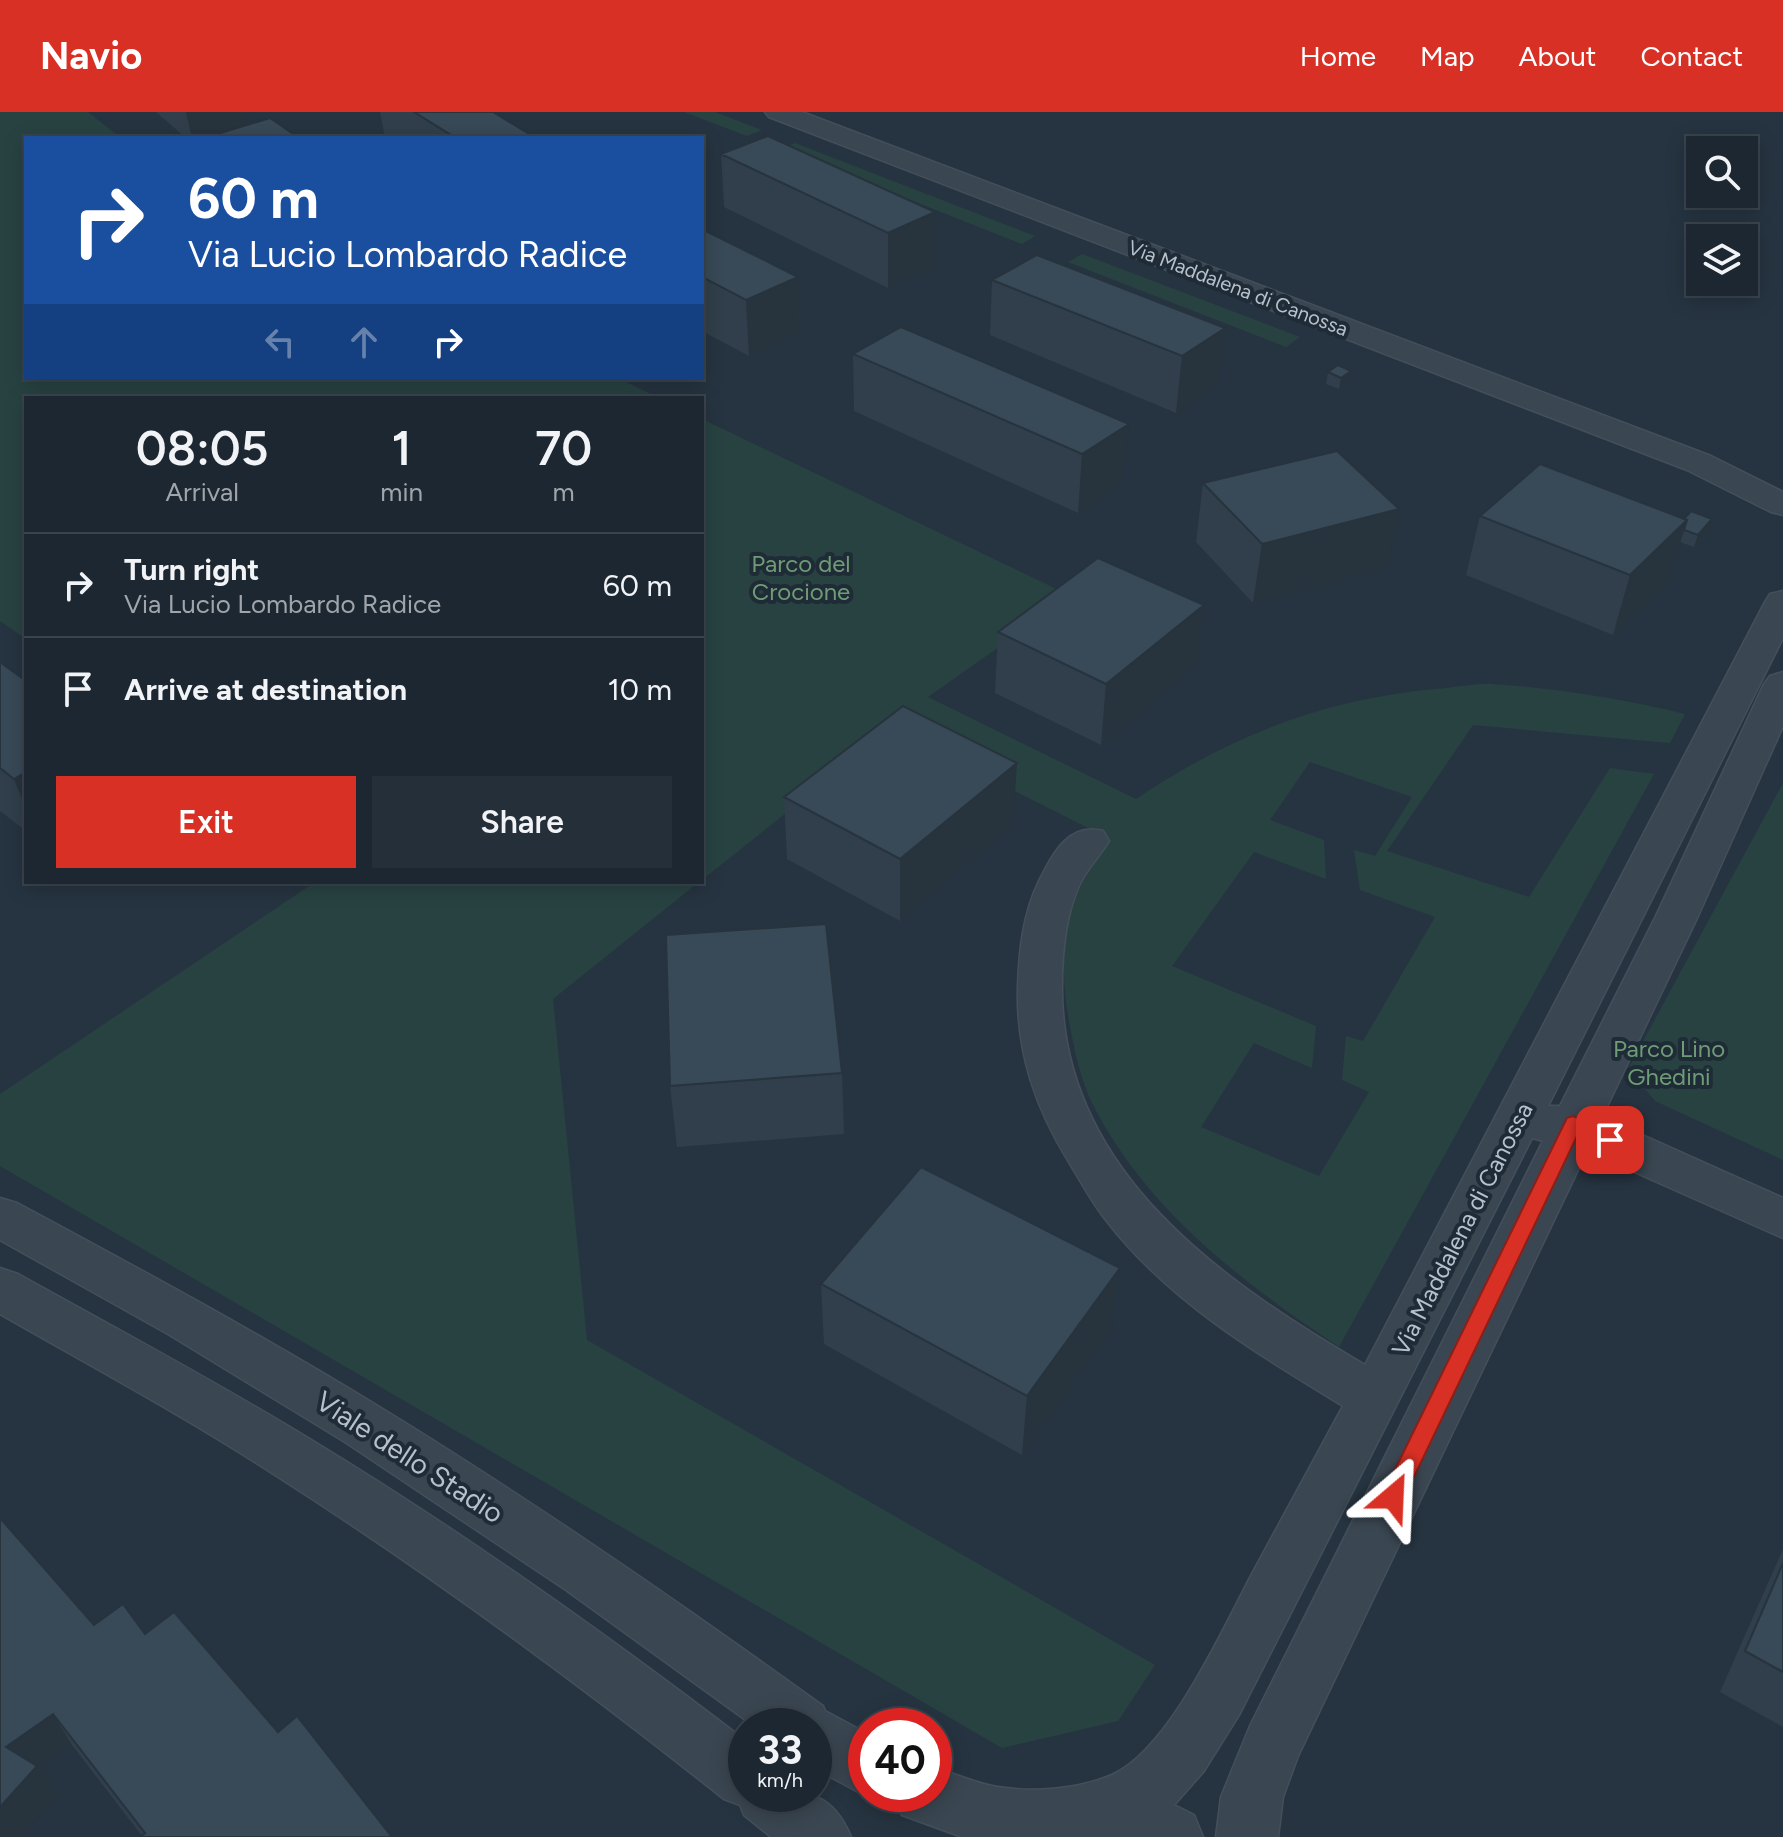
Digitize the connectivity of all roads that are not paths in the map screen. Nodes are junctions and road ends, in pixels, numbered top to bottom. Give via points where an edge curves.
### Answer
1 (778, 112) edge
2 (1699, 463) junction
3 (1783, 489) edge
4 (1783, 505) edge
5 (1783, 602) edge
6 (1783, 661) edge
7 (1783, 684) edge
8 (1698, 769) junction
9 (1088, 841) dead end
10 (1677, 916) junction
11 (1591, 976) junction
12 (1573, 1124) junction
13 (1508, 1139) junction
14 (1471, 1211) junction
15 (0, 1217) edge
16 (1783, 1219) edge
17 (0, 1289) edge
18 (1459, 1361) junction
19 (1375, 1398) junction
20 (777, 1708) edge
21 (728, 1765) edge
22 (952, 1803) edge
23 (789, 1812) edge
24 (1051, 1823) edge
25 (820, 1837) edge
26 (1172, 1837) edge
27 (1247, 1837) edge

1 - 2 street, Via Maddalena di Canossa
2 - 3 street, Via Maddalena di Canossa
2 - 4 street, Via Maddalena di Canossa
5 - 8 street, Via Maddalena di Canossa
6 - 8 street via 1766,675 1728,749
7 - 10 street
8 - 10 street via 1705,792 1662,879
8 - 11 street, Via Maddalena di Canossa
9 - 19 street via 1064,872 1048,907 1037,1012 1053,1087 1073,1130 1124,1208 1166,1251 1267,1332
10 - 12 street
11 - 12 street via 1567,1073
11 - 13 street, Via Maddalena di Canossa
12 - 13 street via 1542,1124
12 - 16 street
12 - 18 street
13 - 14 street, Via Maddalena di Canossa
14 - 18 street via 1449,1309
14 - 19 street, Via Maddalena di Canossa
15 - 20 street, Viale dello Stadio via 211,1333 364,1426 637,1605
17 - 21 street via 221,1413 328,1480 515,1605
18 - 19 street via 1427,1357
18 - 27 street via 1271,1747 1252,1797
19 - 24 street, Via Maddalena di Canossa via 1202,1722 1157,1782 1125,1800
22 - 24 street via 997,1818
23 - 25 street
24 - 26 street via 1150,1824

